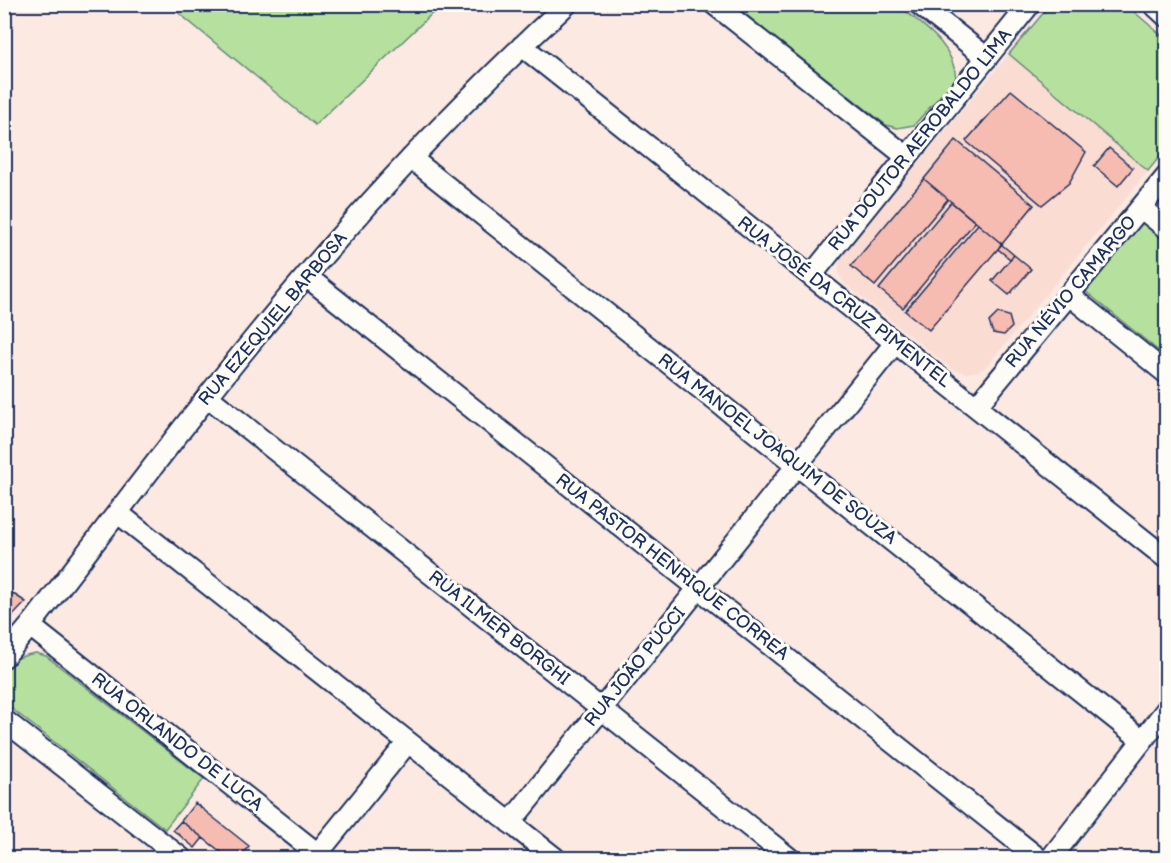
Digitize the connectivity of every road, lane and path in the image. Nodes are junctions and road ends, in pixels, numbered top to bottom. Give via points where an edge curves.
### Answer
1 (567, 4) edge
2 (714, 4) edge
3 (919, 4) edge
4 (1030, 4) edge
5 (1153, 4) edge
6 (1167, 16) edge
7 (522, 46) junction
8 (987, 58) junction
9 (907, 157) junction
10 (411, 158) junction
11 (1167, 177) edge
12 (1141, 208) junction
13 (1167, 228) edge
14 (306, 276) junction
15 (811, 276) junction
16 (1069, 295) junction
17 (895, 343) junction
18 (1167, 373) edge
19 (208, 397) junction
20 (976, 407) junction
21 (797, 465) junction
22 (118, 513) junction
23 (1167, 558) edge
24 (699, 588) junction
25 (30, 626) junction
26 (4, 657) edge
27 (601, 709) junction
28 (1167, 710) edge
29 (4, 720) edge
30 (1142, 740) junction
31 (408, 742) junction
32 (510, 823) junction
33 (318, 857) edge
34 (181, 858) edge
35 (555, 858) edge
36 (789, 858) edge
37 (1038, 858) edge
38 (1052, 858) edge

1 - 7 street, RUA EZEQUIEL BARBOSA
2 - 9 street
3 - 8 street
4 - 8 street, RUA DOUTOR AEROBALDO LIMA
5 - 6 street
7 - 10 street, RUA EZEQUIEL BARBOSA
7 - 15 street, RUA JOSÉ DA CRUZ PIMENTEL
8 - 9 street, RUA DOUTOR AEROBALDO LIMA
9 - 15 street, RUA DOUTOR AEROBALDO LIMA
10 - 14 street, RUA EZEQUIEL BARBOSA
10 - 21 street, RUA MANOEL JOAQUIM DE SOUZA
11 - 12 street, RUA NÉVIO CAMARGO
12 - 13 street
12 - 16 street, RUA NÉVIO CAMARGO
14 - 19 street, RUA EZEQUIEL BARBOSA
14 - 24 street, RUA PASTOR HENRIQUE CORREA
15 - 17 street, RUA JOSÉ DA CRUZ PIMENTEL
16 - 18 street
16 - 20 street, RUA NÉVIO CAMARGO
17 - 20 street, RUA JOSÉ DA CRUZ PIMENTEL
17 - 21 street, RUA JOÃO PUCCI
19 - 22 street, RUA EZEQUIEL BARBOSA
19 - 27 street, RUA ILMER BORGHI
20 - 23 street, RUA JOSÉ DA CRUZ PIMENTEL
21 - 24 street, RUA JOÃO PUCCI
21 - 30 street, RUA MANOEL JOAQUIM DE SOUZA
22 - 25 street, RUA EZEQUIEL BARBOSA
22 - 31 street
24 - 27 street, RUA JOÃO PUCCI
24 - 37 street, RUA PASTOR HENRIQUE CORREA
25 - 26 street, RUA EZEQUIEL BARBOSA
25 - 33 street, RUA ORLANDO DE LUCA
27 - 32 street, RUA JOÃO PUCCI
27 - 36 street, RUA ILMER BORGHI
28 - 30 street
29 - 34 street
30 - 38 street
31 - 32 street
31 - 33 street
32 - 35 street

